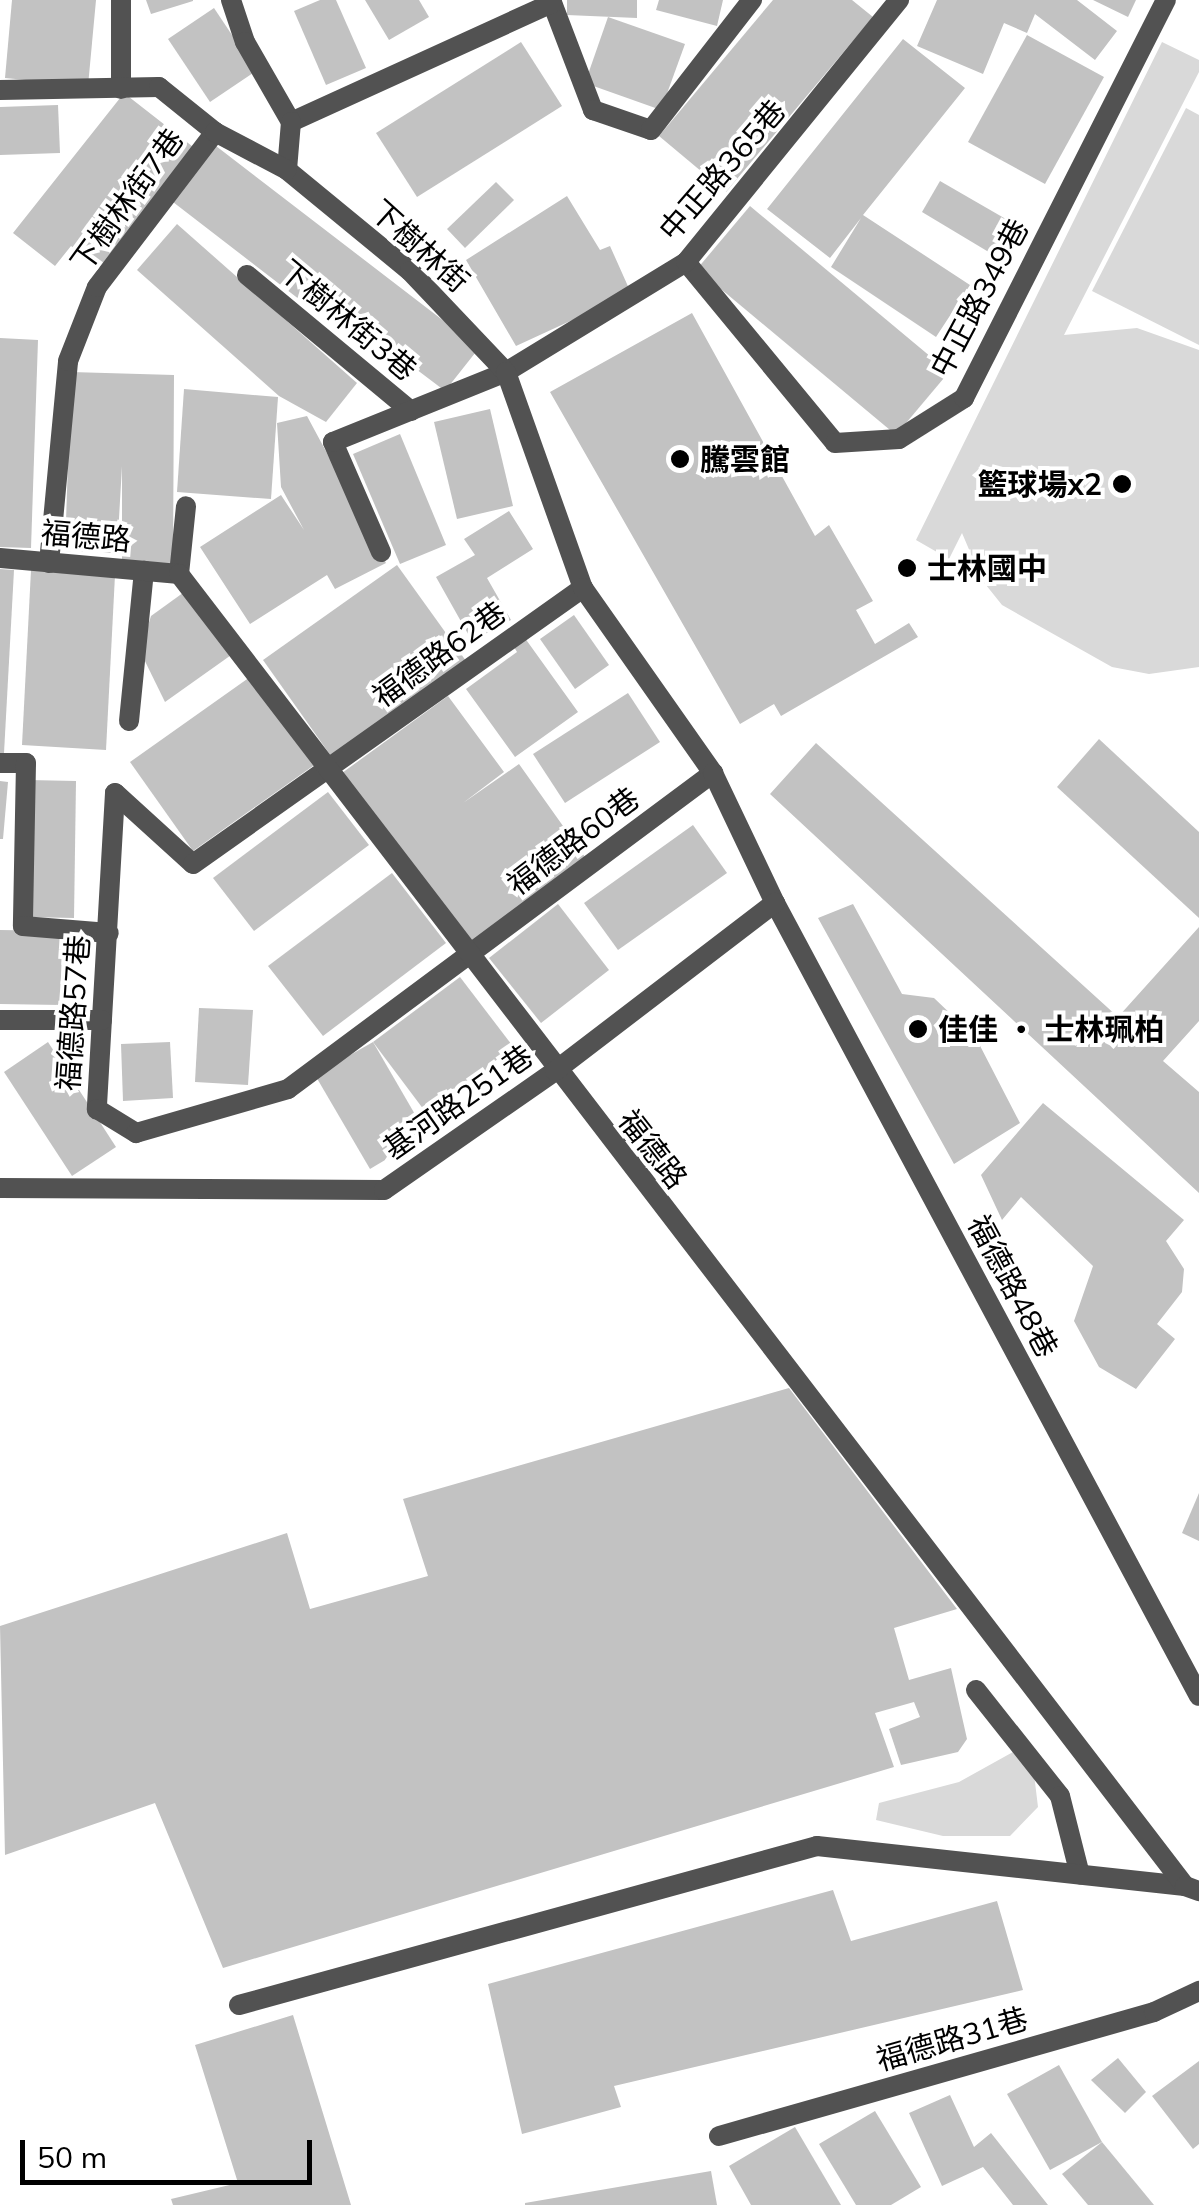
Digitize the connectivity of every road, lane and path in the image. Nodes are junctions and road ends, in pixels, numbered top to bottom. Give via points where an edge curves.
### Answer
1 (121, 0) edge
2 (231, 0) edge
3 (752, 0) edge
4 (899, 0) edge
5 (1166, 0) edge
6 (552, 1) edge
7 (121, 88) junction
8 (0, 90) edge
9 (291, 122) junction
10 (215, 132) junction
11 (287, 170) junction
12 (686, 262) junction
13 (247, 275) dead end
14 (506, 372) junction
15 (411, 411) junction
16 (186, 506) dead end
17 (381, 552) dead end
18 (0, 558) edge
19 (49, 563) junction
20 (144, 570) junction
21 (179, 574) junction
22 (583, 588) junction
23 (129, 721) dead end
24 (0, 763) edge
25 (330, 769) junction
26 (713, 774) junction
27 (115, 792) joint
28 (775, 903) junction
29 (109, 933) junction
30 (469, 957) junction
31 (0, 1020) edge
32 (102, 1020) junction
33 (555, 1072) junction
34 (0, 1188) edge
35 (976, 1690) dead end
36 (1199, 1696) edge
37 (1080, 1875) junction
38 (1192, 1889) edge
39 (1199, 1992) edge
40 (238, 2005) dead end
41 (719, 2136) dead end

1 - 7 street
2 - 9 street via 245,42
3 - 6 street via 651,130 592,110
4 - 12 street, 中正路365巷
5 - 12 street, 中正路349巷 via 964,398 899,439 836,443
6 - 9 street
7 - 8 street, 下樹林街
7 - 10 street, 下樹林街 via 160,87
9 - 11 street
10 - 11 street, 下樹林街
10 - 19 street, 下樹林街7巷 via 97,287 68,361
11 - 14 street, 下樹林街 via 410,270
12 - 14 street, 中正路365巷
13 - 15 street, 下樹林街3巷
14 - 15 street, 中正路365巷
14 - 22 street
15 - 17 street, 中正路365巷 via 333,442
16 - 21 street
18 - 19 street, 福德路
19 - 20 street, 福德路
20 - 21 street, 福德路
20 - 23 street
21 - 25 street, 福德路
22 - 25 street, 福德路62巷
22 - 26 street
24 - 29 street via 26,763 22,926
25 - 27 street, 福德路62巷 via 193,864
25 - 30 street, 福德路
26 - 28 street
26 - 30 street, 福德路60巷
27 - 29 street, 福德路57巷
28 - 33 street, 基河路251巷
28 - 36 street, 福德路48巷
29 - 32 street, 福德路57巷
30 - 32 street, 福德路57巷 via 288,1089 136,1133 96,1109
30 - 33 street, 福德路
31 - 32 street
33 - 34 street, 基河路251巷 via 384,1190
33 - 38 street, 福德路
35 - 37 street via 1060,1796
37 - 38 street
37 - 40 street via 817,1846
39 - 41 street, 福德路31巷 via 1154,2012

